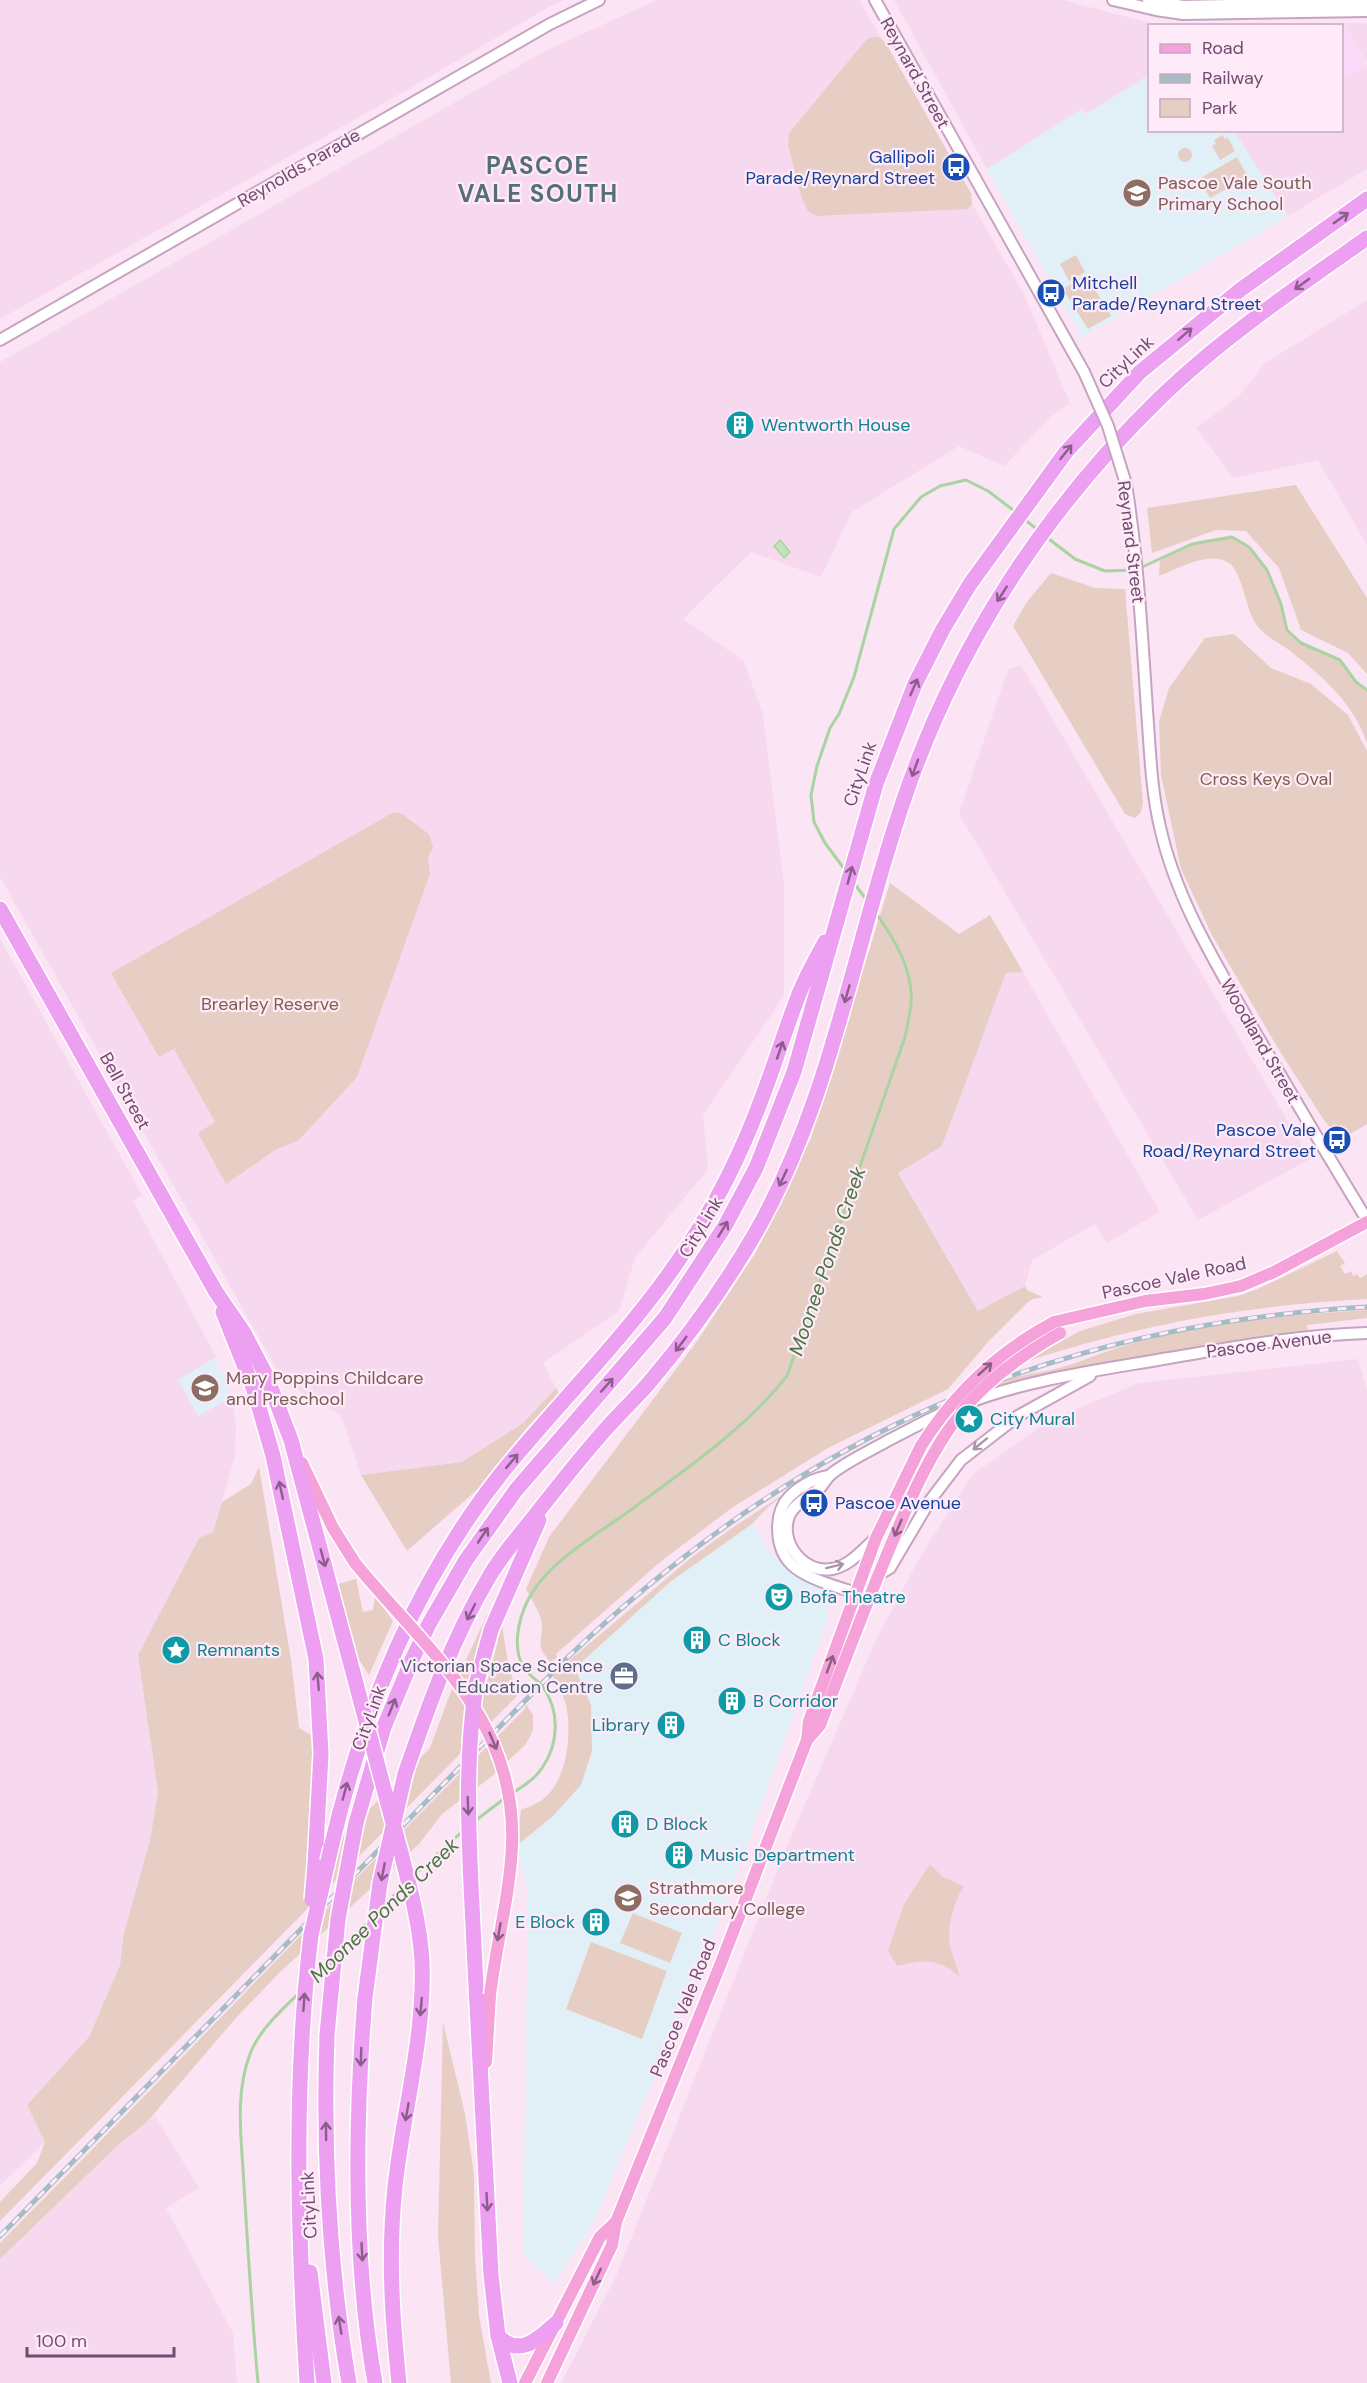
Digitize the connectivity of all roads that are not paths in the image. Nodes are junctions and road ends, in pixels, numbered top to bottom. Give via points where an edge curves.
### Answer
1 (599, 0) edge
2 (875, 0) edge
3 (1113, 0) edge
4 (1148, 0) edge
5 (1367, 2) edge
6 (1367, 11) edge
7 (1367, 200) edge
8 (1367, 238) edge
9 (0, 340) edge
10 (1167, 856) joint
11 (0, 909) edge
12 (841, 910) junction
13 (1367, 1221) edge
14 (216, 1292) junction
15 (1057, 1328) junction
16 (1367, 1333) edge
17 (1101, 1370) junction
18 (291, 1440) junction
19 (830, 1476) junction
20 (549, 1498) junction
21 (876, 1538) junction
22 (878, 1575) junction
23 (855, 1592) junction
24 (869, 1597) junction
25 (807, 1740) junction
26 (311, 1935) junction
27 (484, 2144) junction
28 (300, 2176) junction
29 (616, 2222) junction
30 (556, 2323) junction
31 (498, 2336) junction
32 (307, 2383) edge
33 (324, 2383) edge
34 (349, 2383) edge
35 (375, 2383) edge
36 (399, 2383) edge
37 (510, 2383) edge
38 (525, 2383) edge
39 (547, 2383) edge

1 - 9 street, Reynolds Parade via 550,24
2 - 10 street, Reynard Street, bridge via 1084,372 1108,426 1126,484 1133,535 1152,766
3 - 6 street via 1184,14
4 - 5 street via 1183,6
12 -> 7 highway, CityLink via 876,784 915,684 970,584 1031,499 1066,452 1140,372 1240,290
8 -> 20 highway via 1246,324 1161,397 1094,469 1034,545 998,600 945,696 921,750 882,869 826,1069 783,1178 757,1230 676,1350
10 - 13 street, Woodland Street via 1214,962
11 - 14 highway, Bell Street
26 -> 12 highway, bridge via 359,1745 412,1612 479,1503 636,1319 691,1241 740,1150 800,993
34 -> 12 highway, CityLink, bridge via 337,2307 327,2196 327,2035 338,1919 356,1823 384,1727 429,1624 466,1560 523,1481 665,1318 725,1226 756,1168 794,1072
13 - 15 main road, Pascoe Vale Road via 1241,1286 1116,1307
14 - 18 highway, Bell Street via 261,1365
26 -> 14 highway, Bell Street, bridge via 321,1754 316,1659 273,1456 254,1390
21 -> 15 main road, Pascoe Vale Road, bridge via 921,1446 941,1415 977,1376 1020,1341
15 -> 22 main road, Pascoe Vale Road, bridge via 980,1391 950,1426 920,1475
16 - 17 street, Pascoe Avenue via 1243,1345
17 - 19 street, Pascoe Avenue via 962,1404 871,1450
17 -> 22 street, Pascoe Avenue via 1018,1416 961,1460 929,1502 890,1568
18 -> 27 main road, bridge via 333,1528 355,1563 470,1697 498,1752 509,1793 512,1848 490,1995
18 -> 36 highway, Bell Street, bridge via 413,1901 422,1959 417,2054 392,2221 390,2288
19 -> 21 street, Pascoe Avenue via 789,1517 788,1537 797,1556 813,1567 832,1569 850,1561
19 - 23 street, Pascoe Avenue via 817,1478 788,1498 779,1520 779,1539 786,1557 801,1572
20 -> 27 highway, bridge via 491,1630 470,1724 468,1780
20 -> 35 highway, bridge via 489,1576 438,1681 405,1774 381,1883 364,1998 359,2093 360,2216
21 - 23 main road, Pascoe Vale Road
22 - 24 main road, Pascoe Vale Road
23 - 24 street, Pascoe Avenue
25 -> 23 main road, Pascoe Vale Road via 809,1720
24 - 25 main road, Pascoe Vale Road via 820,1725
25 - 29 main road, Pascoe Vale Road
28 -> 26 highway via 301,2060
27 -> 31 highway
28 - 32 highway
28 - 33 highway
29 - 30 main road, Pascoe Vale Road via 600,2237
29 -> 39 main road, Pascoe Vale Road via 612,2245
30 - 31 highway via 521,2347
30 - 38 main road, Pascoe Vale Road
31 - 37 highway

